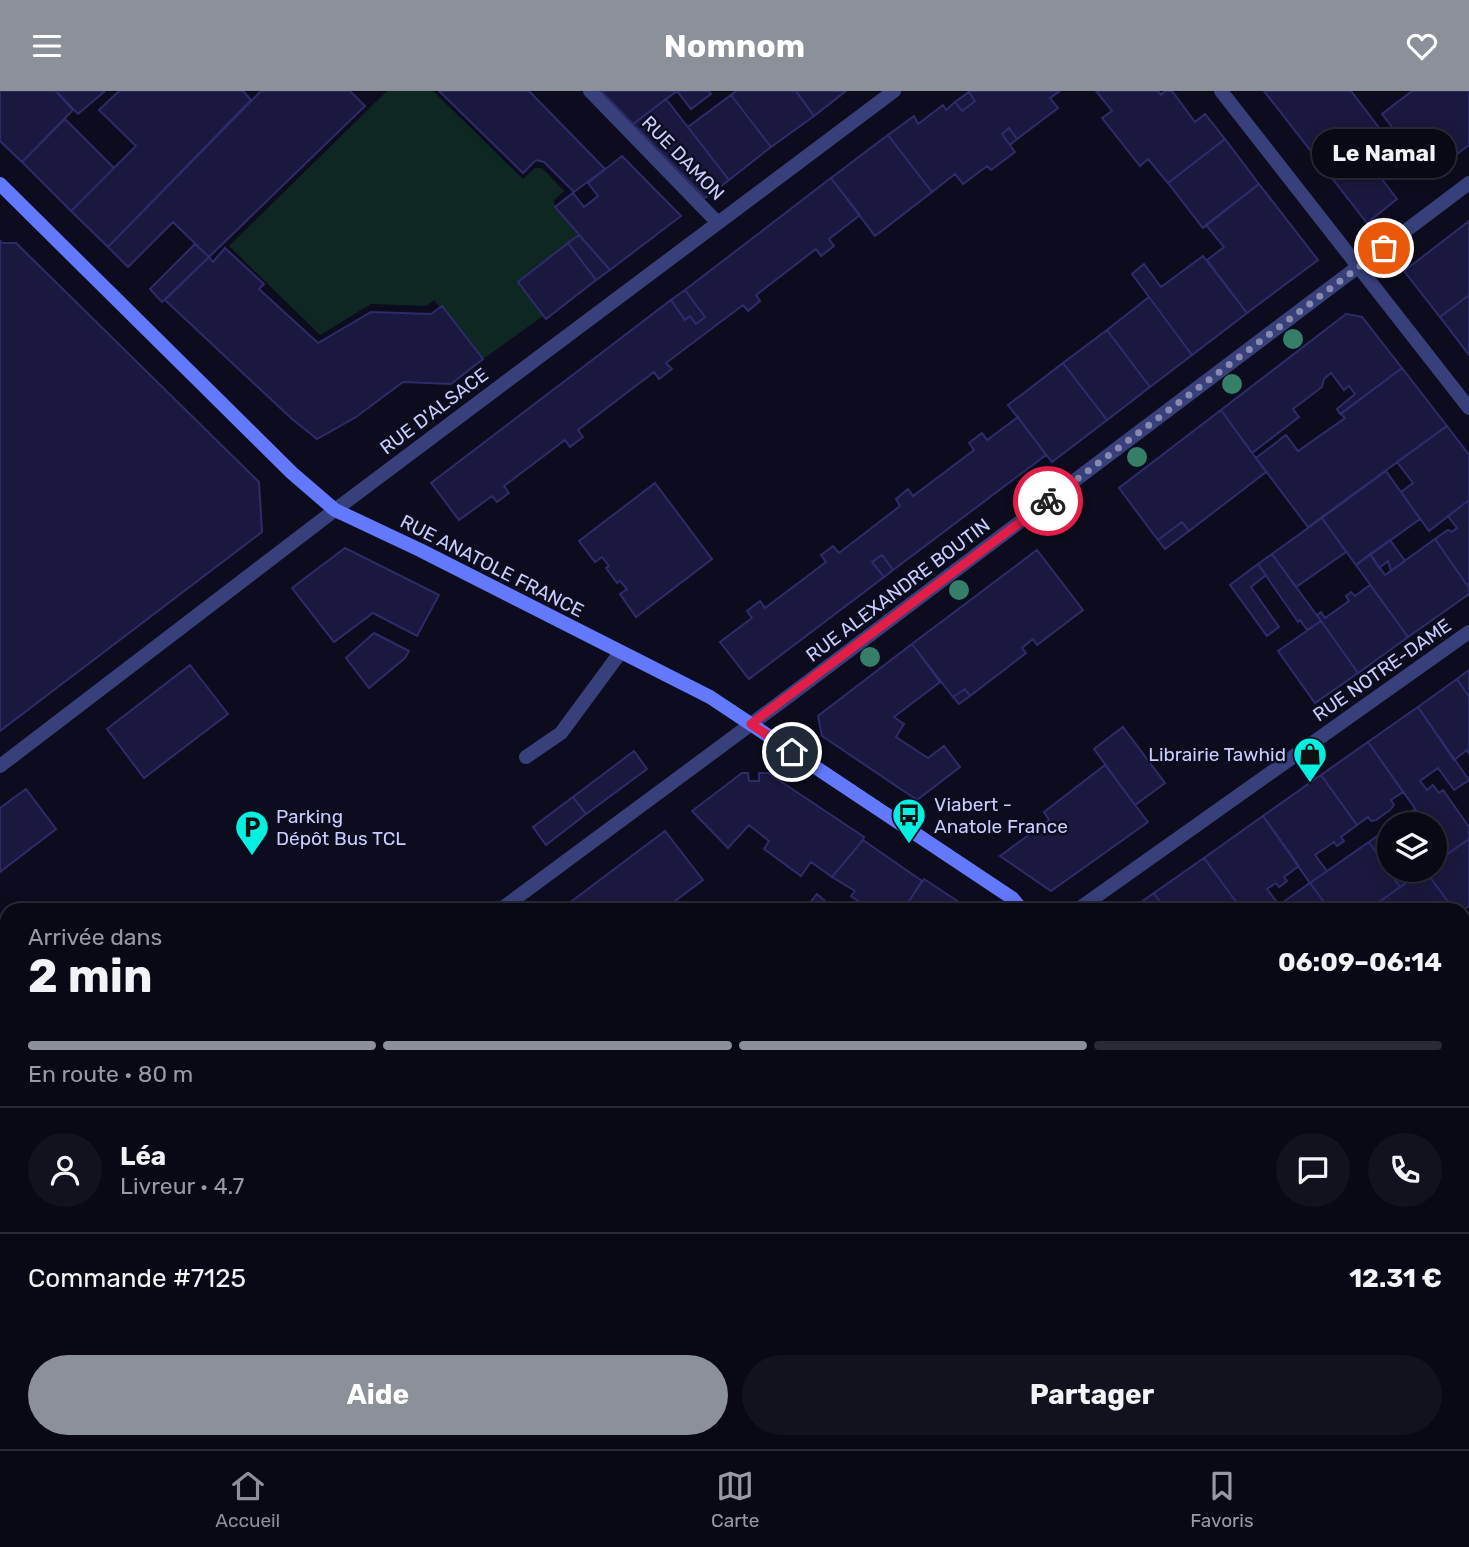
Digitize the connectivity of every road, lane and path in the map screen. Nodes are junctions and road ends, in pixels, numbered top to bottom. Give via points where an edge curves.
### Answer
1 (590, 91) edge
2 (894, 91) edge
3 (1222, 91) edge
4 (1469, 183) edge
5 (0, 184) edge
6 (718, 223) junction
7 (1357, 267) junction
8 (1469, 408) edge
9 (335, 510) junction
10 (1469, 632) edge
11 (620, 653) junction
12 (751, 724) junction
13 (526, 757) dead end
14 (0, 766) edge
15 (509, 903) edge
16 (1017, 903) edge
17 (1087, 903) edge

1 - 6 street, RUE DAMON
2 - 6 street, RUE D'ALSACE
3 - 7 street
4 - 7 street, RUE ALEXANDRE BOUTIN
5 - 9 street, RUE ANATOLE FRANCE
6 - 9 street, RUE D'ALSACE
7 - 8 street
7 - 12 street, RUE ALEXANDRE BOUTIN
9 - 11 street, RUE ANATOLE FRANCE
9 - 14 street, RUE D'ALSACE
10 - 17 street, RUE NOTRE-DAME
11 - 12 street, RUE ANATOLE FRANCE via 710,697
11 - 13 street via 561,733
12 - 15 street, RUE ALEXANDRE BOUTIN
12 - 16 street, RUE ANATOLE FRANCE

